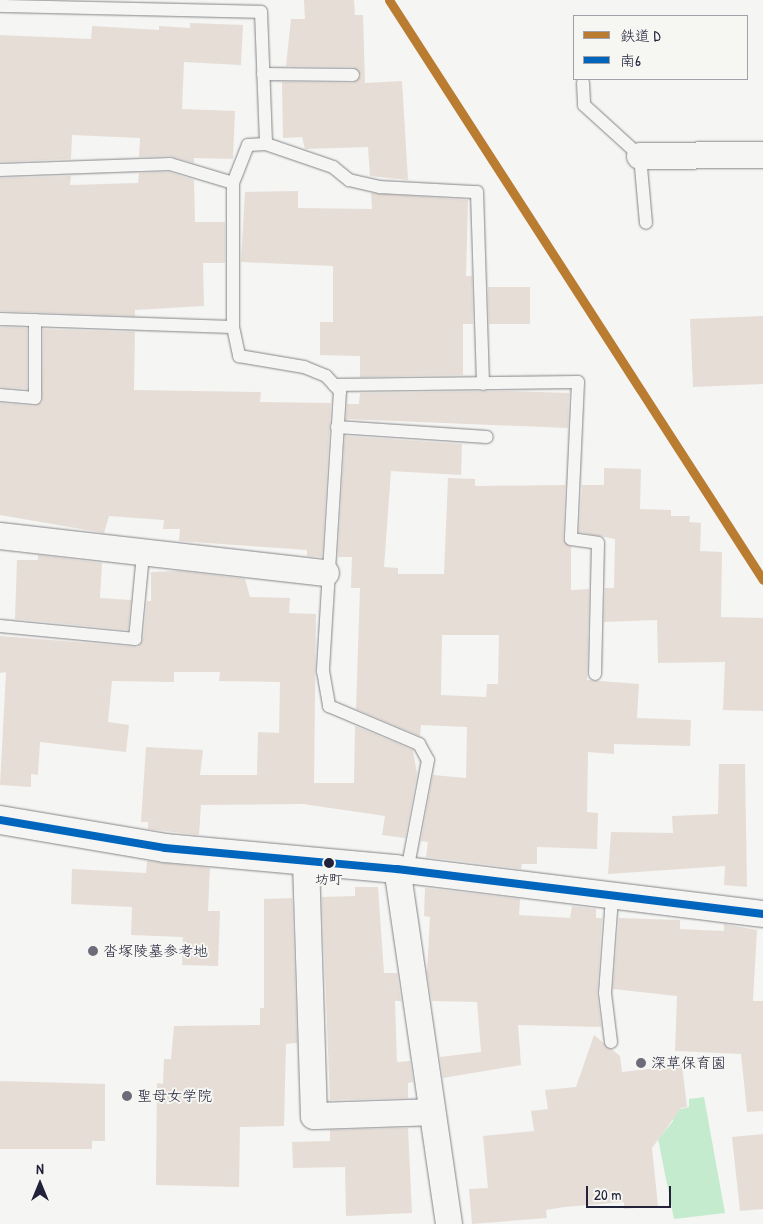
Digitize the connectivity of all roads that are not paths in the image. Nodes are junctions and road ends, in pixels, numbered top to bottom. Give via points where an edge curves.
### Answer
1 (113, 3) edge
2 (0, 6) edge
3 (263, 74) junction
4 (353, 75) dead end
5 (583, 83) dead end
6 (266, 144) junction
7 (640, 156) junction
8 (763, 156) edge
9 (0, 170) edge
10 (233, 183) junction
11 (646, 223) dead end
12 (0, 320) edge
13 (34, 320) junction
14 (233, 327) junction
15 (483, 384) junction
16 (334, 385) junction
17 (0, 395) edge
18 (337, 427) junction
19 (487, 437) dead end
20 (0, 536) edge
21 (143, 554) junction
22 (326, 573) junction
23 (0, 626) edge
24 (595, 674) dead end
25 (0, 820) edge
26 (306, 862) junction
27 (402, 870) junction
28 (612, 897) junction
29 (763, 914) edge
30 (611, 1042) dead end
31 (432, 1112) junction
32 (448, 1224) edge

1 - 2 lane
1 - 3 lane via 261,12
3 - 4 lane
3 - 6 lane
5 - 7 lane via 584,105
6 - 10 lane via 248,145
6 - 15 lane via 333,167 350,180 380,187 478,192
7 - 8 street
7 - 11 lane
9 - 10 lane via 170,164
10 - 14 lane
12 - 13 lane
13 - 14 lane
13 - 17 lane via 34,398
14 - 16 lane via 239,356 304,367 326,376
15 - 16 lane
15 - 24 lane via 578,382 571,539 598,543
16 - 18 lane via 340,391
18 - 19 lane
18 - 22 lane
20 - 21 street
21 - 22 street
21 - 23 lane via 135,639
22 - 27 lane via 323,671 329,706 419,744 428,760
25 - 26 street via 164,848
26 - 27 street
26 - 31 street via 314,1116
27 - 28 street
27 - 31 street
28 - 29 street
28 - 30 lane via 605,993
31 - 32 street

